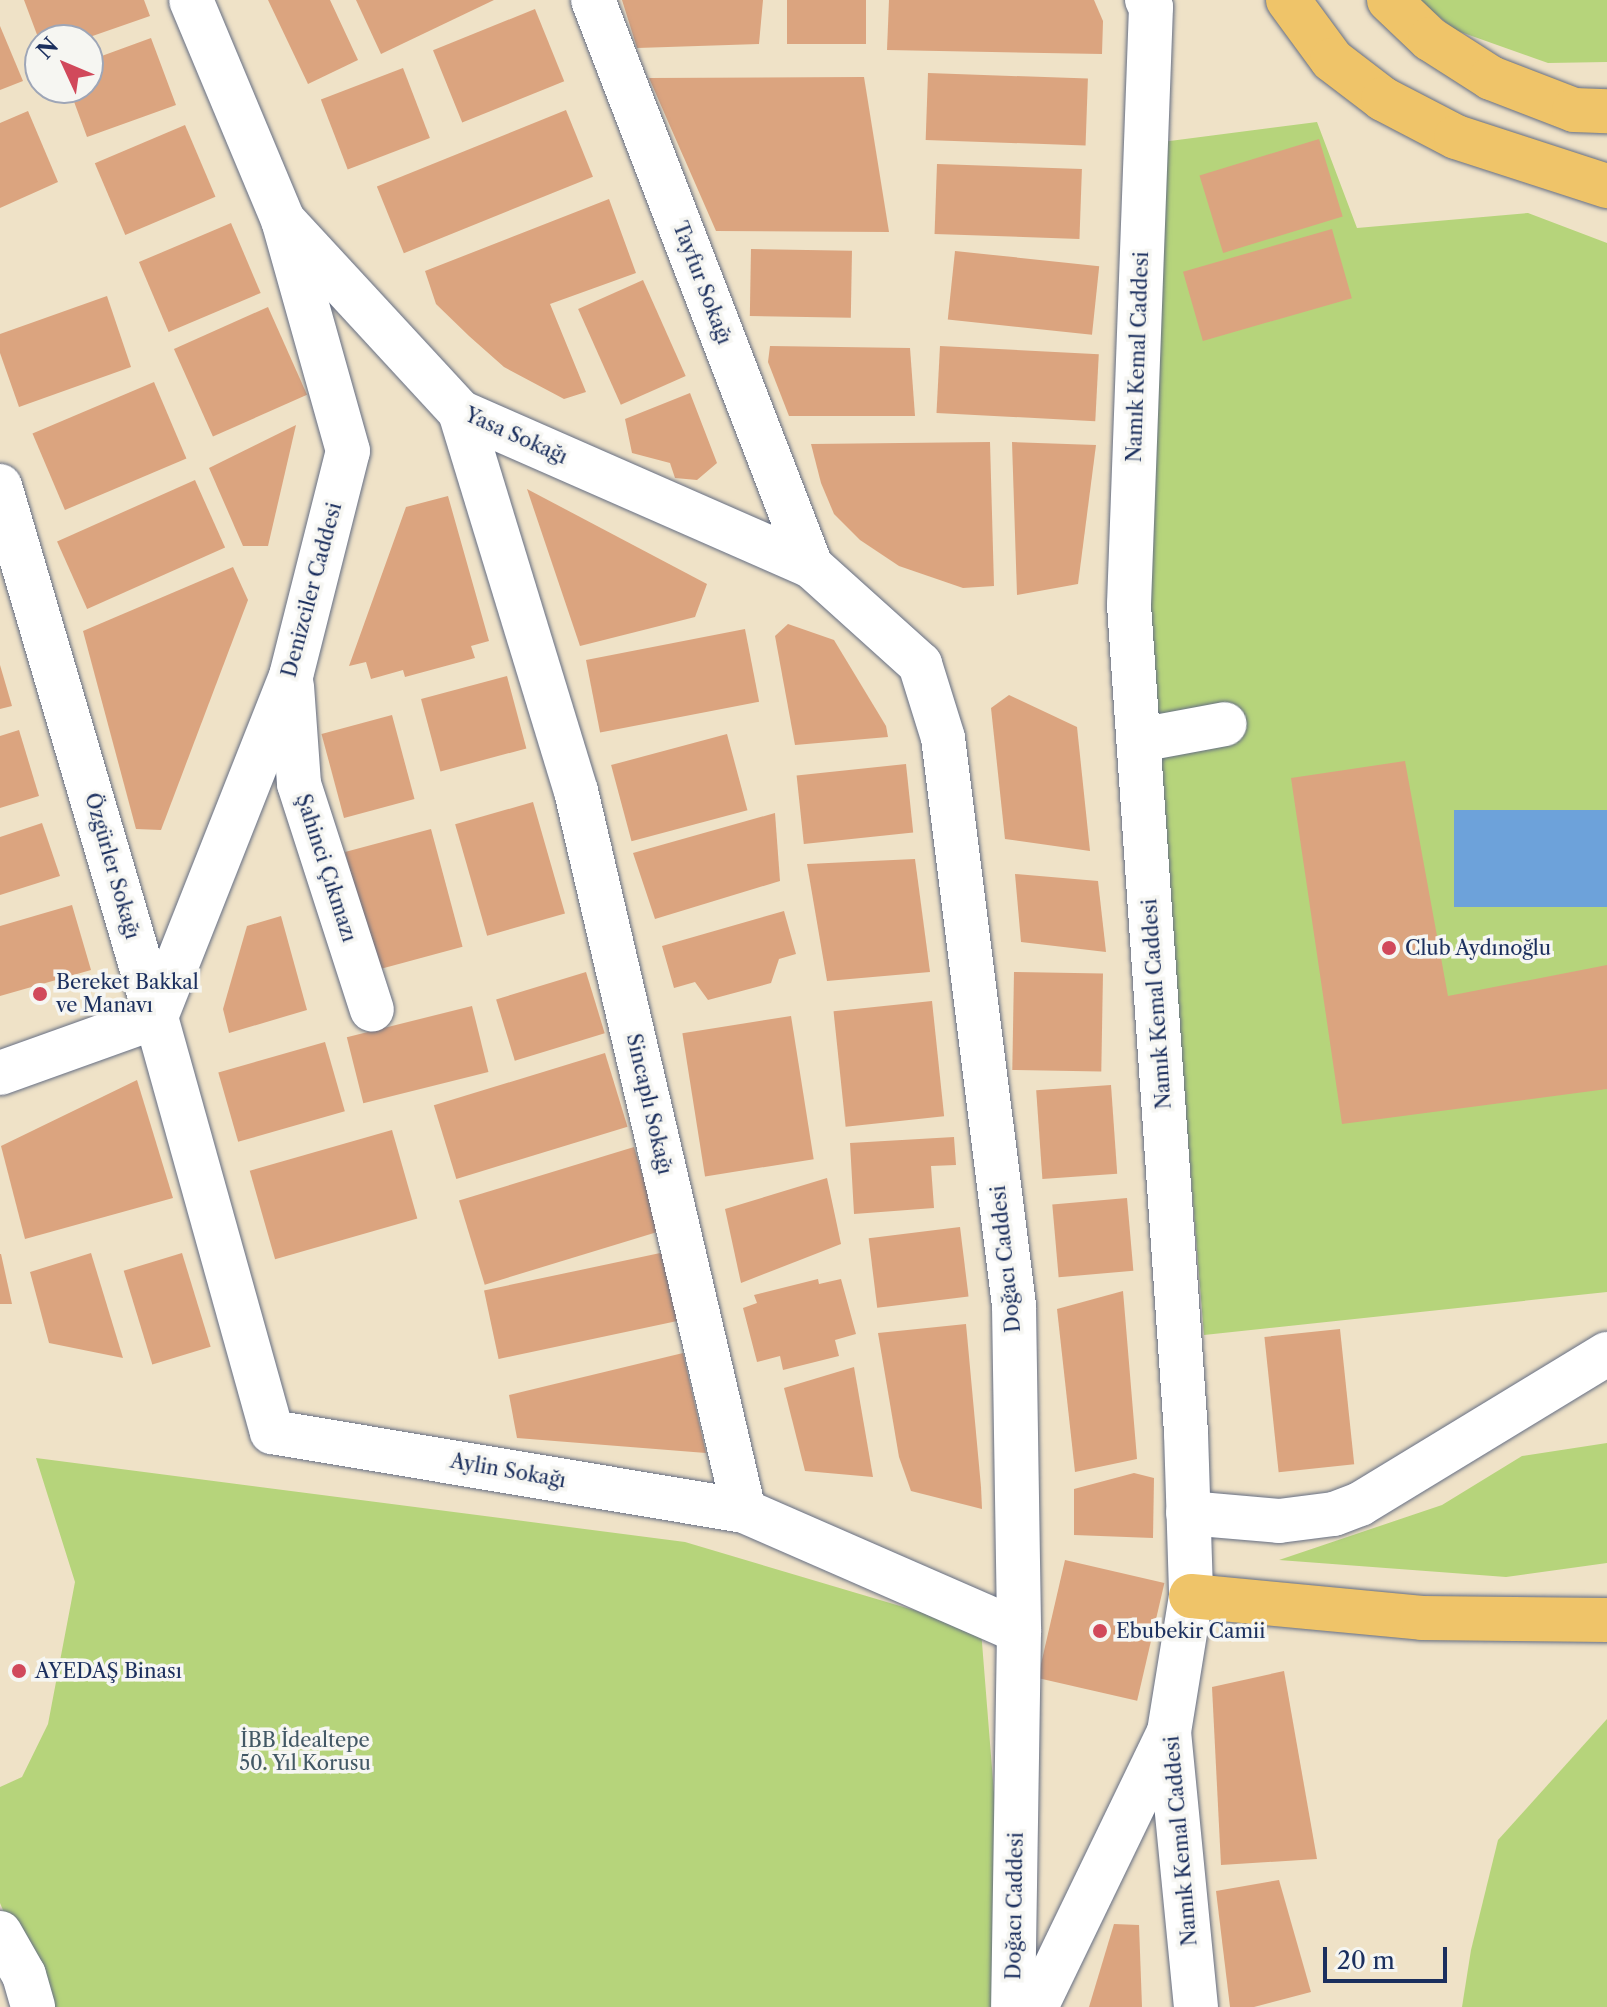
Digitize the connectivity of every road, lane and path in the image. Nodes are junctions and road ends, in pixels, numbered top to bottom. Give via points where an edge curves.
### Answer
1 (191, 0) edge
2 (593, 0) edge
3 (1147, 0) edge
4 (1288, 0) edge
5 (1389, 0) edge
6 (1607, 111) edge
7 (1607, 186) edge
8 (283, 220) junction
9 (460, 412) junction
10 (0, 486) edge
11 (811, 566) junction
12 (291, 676) junction
13 (1225, 724) dead end
14 (1139, 740) junction
15 (372, 1010) dead end
16 (156, 1017) junction
17 (0, 1073) edge
18 (1607, 1354) edge
19 (272, 1432) joint
20 (744, 1511) junction
21 (1188, 1513) junction
22 (1191, 1596) junction
23 (1607, 1620) edge
24 (1019, 1631) junction
25 (1169, 1732) junction
26 (0, 1933) edge
27 (33, 2007) edge
28 (1013, 2007) edge
29 (1036, 2007) edge
30 (1196, 2007) edge

1 - 8 street, Denizciler Caddesi
2 - 11 street, Tayfur Sokağı
3 - 14 street, Namık Kemal Caddesi via 1151,7 1129,605
4 - 7 main road via 1332,60 1383,99 1456,137
5 - 6 main road via 1430,39 1503,84 1574,110
8 - 9 street, Yasa Sokağı
8 - 12 street, Denizciler Caddesi via 348,451
9 - 11 street, Yasa Sokağı
9 - 20 street, Sincaplı Sokağı via 576,791
10 - 16 street, Özgürler Sokağı
11 - 24 street, Doğacı Caddesi via 920,664 943,738 1014,1306
12 - 15 street, Şahinci Çıkmazı via 299,784
12 - 16 street, Denizciler Caddesi
13 - 14 street
14 - 21 street, Namık Kemal Caddesi
16 - 17 street
16 - 19 street, Özgürler Sokağı
18 - 21 street via 1373,1497 1334,1514 1279,1521
19 - 20 street, Aylin Sokağı
20 - 24 street
21 - 22 street, Namık Kemal Caddesi
22 - 23 main road via 1422,1618
22 - 25 street, Namık Kemal Caddesi
24 - 28 street, Doğacı Caddesi
25 - 29 street
25 - 30 street, Namık Kemal Caddesi
26 - 27 street via 24,1975

